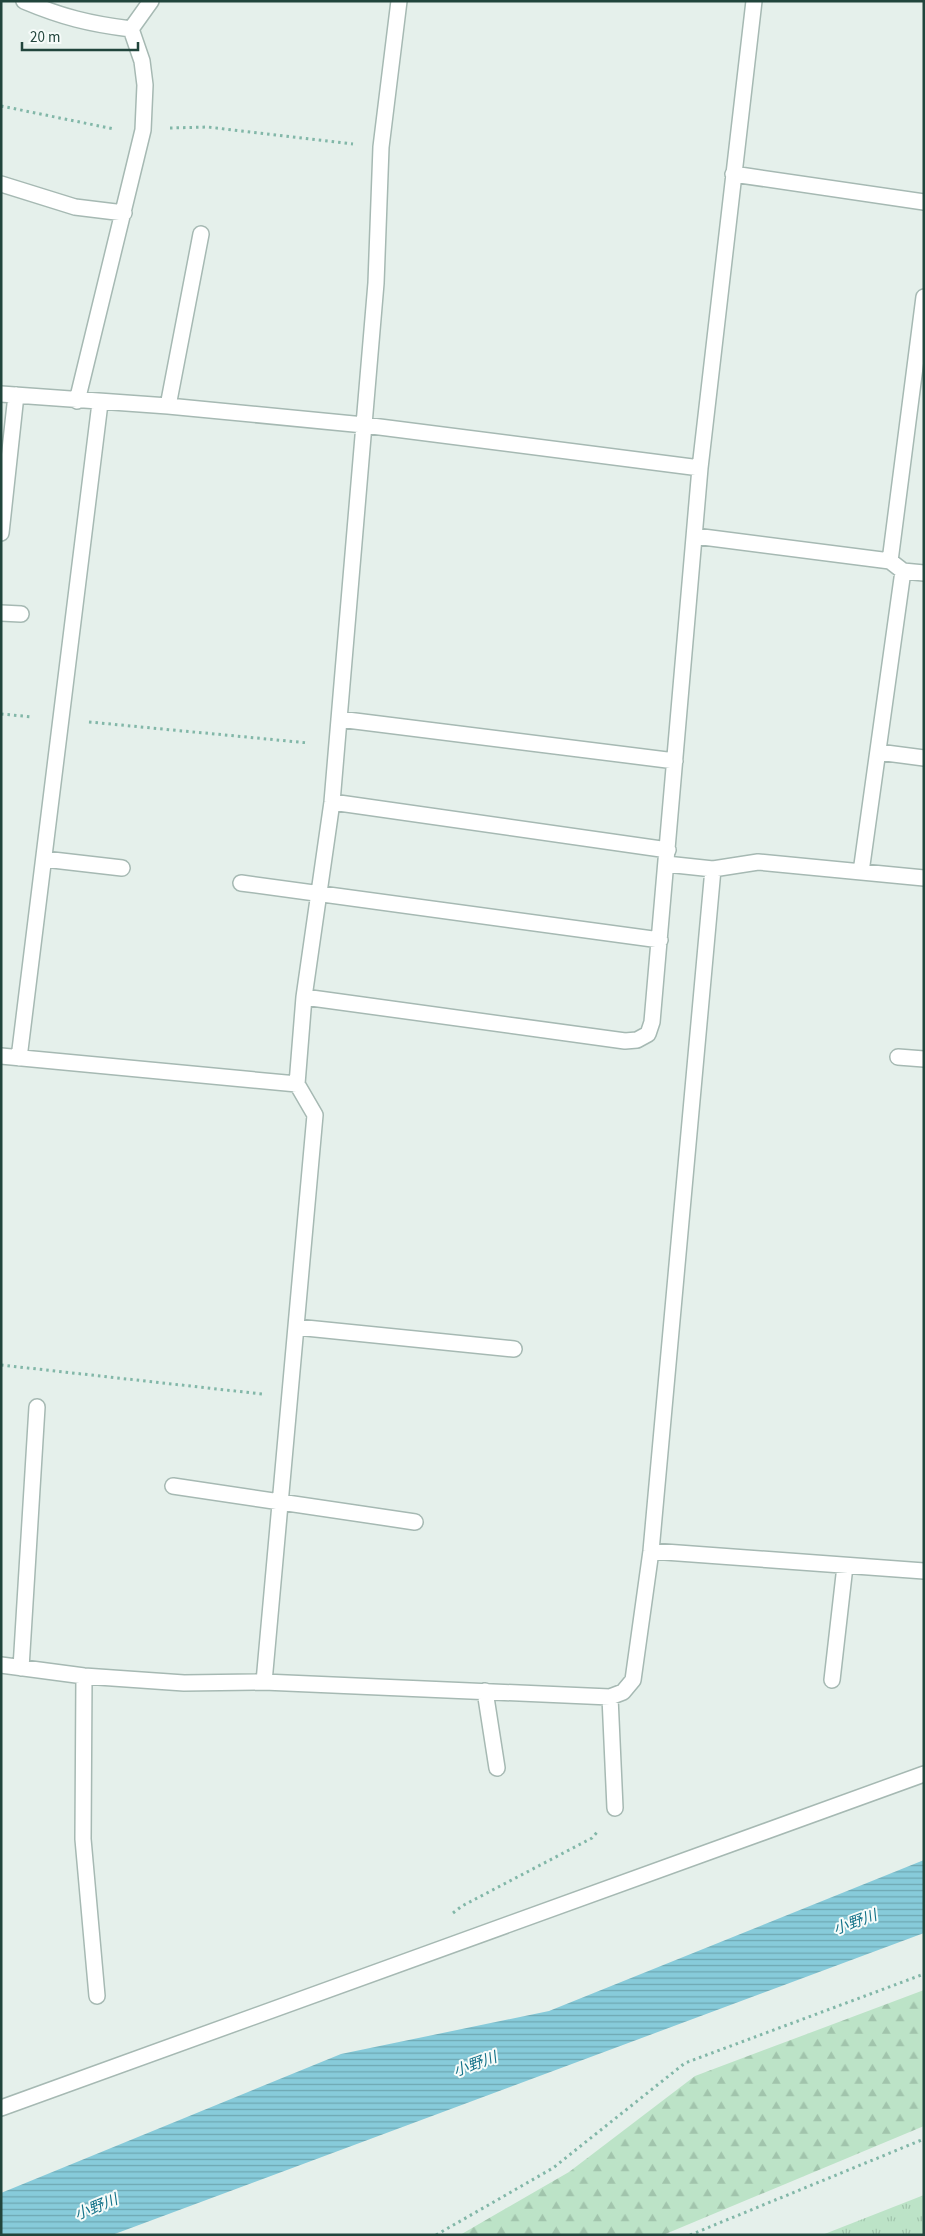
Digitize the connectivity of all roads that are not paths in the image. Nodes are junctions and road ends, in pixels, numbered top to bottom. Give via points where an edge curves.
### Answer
1 (24, 1) edge
2 (151, 1) edge
3 (399, 1) edge
4 (754, 1) edge
5 (131, 29) junction
6 (733, 174) junction
7 (1, 184) edge
8 (923, 198) edge
9 (124, 213) junction
10 (201, 234) dead end
11 (924, 297) edge
12 (9, 395) edge
13 (77, 401) junction
14 (100, 403) junction
15 (168, 406) junction
16 (364, 425) junction
17 (700, 468) junction
18 (1, 533) edge
19 (695, 536) junction
20 (890, 561) junction
21 (903, 571) junction
22 (924, 573) edge
23 (1, 613) edge
24 (20, 614) dead end
25 (339, 719) junction
26 (878, 752) junction
27 (924, 758) edge
28 (676, 761) junction
29 (332, 802) junction
30 (667, 857) junction
31 (44, 859) junction
32 (122, 868) dead end
33 (714, 869) junction
34 (861, 872) junction
35 (924, 878) edge
36 (241, 883) dead end
37 (319, 894) junction
38 (660, 940) junction
39 (304, 997) junction
40 (1, 1056) edge
41 (898, 1057) dead end
42 (20, 1058) junction
43 (924, 1059) edge
44 (297, 1084) junction
45 (296, 1327) junction
46 (514, 1349) dead end
47 (37, 1406) dead end
48 (173, 1486) dead end
49 (280, 1503) junction
50 (415, 1522) dead end
51 (651, 1551) junction
52 (845, 1566) junction
53 (924, 1571) edge
54 (1, 1665) edge
55 (21, 1668) junction
56 (84, 1676) junction
57 (832, 1680) dead end
58 (264, 1682) junction
59 (485, 1691) junction
60 (610, 1697) junction
61 (496, 1768) dead end
62 (924, 1774) edge
63 (615, 1808) road end
64 (97, 1996) dead end
65 (1, 2108) edge

1 - 5 street via 60,16
2 - 5 street
3 - 16 street via 381,147 376,283
4 - 6 street
5 - 9 street via 146,85 144,130
6 - 8 street
6 - 17 street
7 - 9 street via 75,207
9 - 13 street
10 - 15 street
11 - 20 street
12 - 13 street
12 - 18 street
13 - 14 street
14 - 15 street
14 - 31 street
15 - 16 street
16 - 17 street
16 - 25 street
17 - 19 street
19 - 20 street
19 - 28 street
20 - 21 street
21 - 22 street
21 - 26 street
23 - 24 street
25 - 28 street
25 - 29 street
26 - 27 street
26 - 34 street
28 - 30 street
29 - 30 street
29 - 37 street
30 - 33 street
30 - 38 street
31 - 32 street
31 - 42 street
33 - 34 street via 758,862
33 - 51 street
34 - 35 street
36 - 37 street
37 - 38 street
37 - 39 street
38 - 39 street via 652,1022 648,1034 637,1040 625,1041
39 - 44 street
40 - 42 street
41 - 43 street
42 - 44 street
44 - 45 street via 315,1115
45 - 46 street
45 - 49 street
47 - 55 street
48 - 49 street
49 - 50 street
49 - 58 street
51 - 52 street
51 - 60 street via 633,1680 623,1692
52 - 53 street
52 - 57 street
54 - 55 street
55 - 56 street
56 - 58 street via 184,1683
56 - 64 street via 83,1839
58 - 59 street
59 - 60 street
59 - 61 street
60 - 63 street
62 - 65 street

